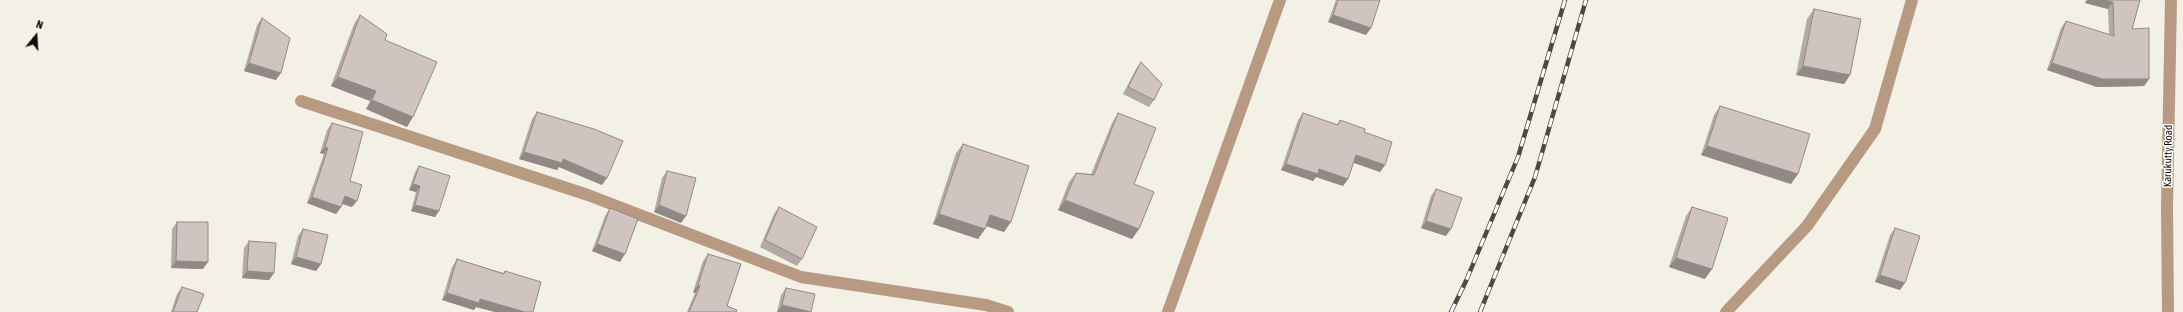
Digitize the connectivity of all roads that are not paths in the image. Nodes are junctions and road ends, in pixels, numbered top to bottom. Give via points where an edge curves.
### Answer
1 (1280, 0) edge
2 (1912, 0) edge
3 (2171, 0) edge
4 (301, 101) dead end
5 (1008, 312) edge
6 (1168, 312) edge
7 (1726, 312) edge
8 (2168, 312) edge

1 - 6 street
2 - 7 street via 1874,129 1807,226
3 - 8 street, Karukutty Road
4 - 5 street via 588,195 801,277 986,304

